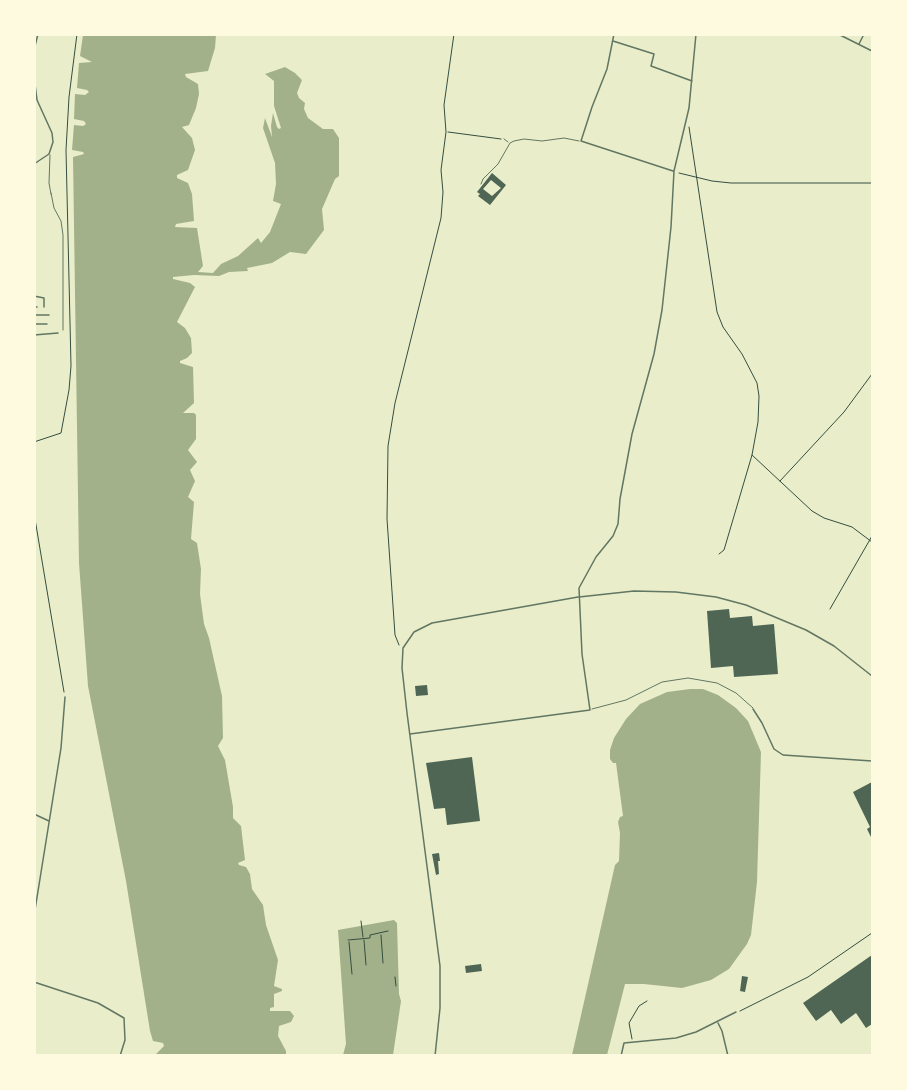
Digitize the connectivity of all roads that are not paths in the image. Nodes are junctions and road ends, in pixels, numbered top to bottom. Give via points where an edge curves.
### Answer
1 (38, 34) edge
2 (614, 34) edge
3 (696, 34) edge
4 (838, 34) edge
5 (864, 34) edge
6 (613, 41) junction
7 (858, 45) junction
8 (34, 50) edge
9 (873, 51) edge
10 (34, 76) edge
11 (692, 82) junction
12 (36, 100) edge
13 (504, 139) road end
14 (581, 141) junction
15 (510, 143) junction
16 (49, 154) junction
17 (34, 164) edge
18 (674, 171) junction
19 (480, 184) dead end
20 (34, 296) edge
21 (44, 307) dead end
22 (34, 315) edge
23 (49, 315) dead end
24 (34, 324) edge
25 (47, 324) dead end
26 (63, 330) dead end
27 (58, 333) dead end
28 (34, 335) edge
29 (579, 597) junction
30 (873, 676) edge
31 (65, 697) road end
32 (753, 709) joint
33 (590, 710) junction
34 (410, 734) junction
35 (873, 761) edge
36 (34, 814) edge
37 (50, 821) junction
38 (34, 915) edge
39 (34, 982) edge
40 (736, 1012) road end
41 (717, 1022) junction
42 (120, 1056) edge
43 (435, 1056) edge
44 (621, 1056) edge
45 (728, 1056) edge

1 - 8 street
2 - 6 street
3 - 11 street
4 - 7 street
5 - 7 street
6 - 11 street via 654,54 651,66
6 - 14 street
7 - 9 street
10 - 12 street
11 - 18 street
12 - 16 street via 53,137
13 - 15 lane
14 - 15 lane via 524,139
14 - 18 street
15 - 19 lane
16 - 17 street
16 - 26 lane via 51,193 63,230
18 - 29 street via 662,310 632,434 618,524 580,585
20 - 21 street via 44,298
22 - 23 street
24 - 25 street
27 - 28 street
29 - 30 street via 655,591 746,605 806,630
29 - 33 street
29 - 34 street via 432,622 414,632 405,643 401,658
31 - 37 street
32 - 33 lane via 724,686 688,678 662,681 620,702
32 - 35 street via 774,749 783,755
33 - 34 street
34 - 43 street via 440,966
36 - 37 street
37 - 38 street
39 - 42 street via 98,1003 124,1018 125,1040
40 - 41 street
41 - 44 street via 676,1038 624,1043
41 - 45 street

